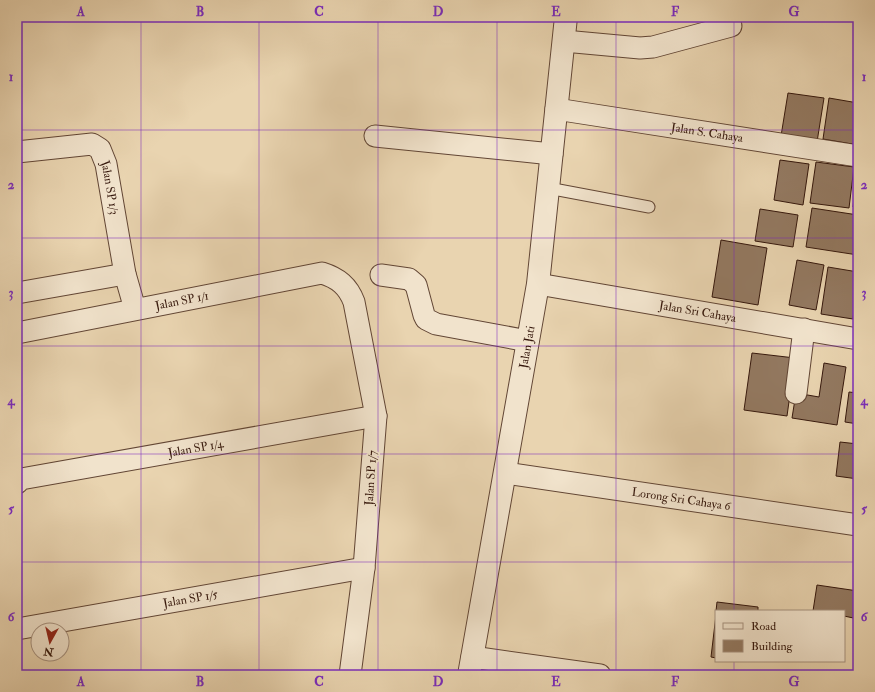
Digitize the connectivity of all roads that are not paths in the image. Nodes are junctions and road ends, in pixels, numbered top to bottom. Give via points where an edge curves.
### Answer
1 (566, 17) edge
2 (731, 26) dead end
3 (564, 41) junction
4 (556, 109) junction
5 (376, 136) dead end
6 (17, 152) edge
7 (552, 154) junction
8 (858, 156) edge
9 (548, 188) junction
10 (649, 207) dead end
11 (125, 274) junction
12 (381, 275) dead end
13 (538, 284) junction
14 (344, 285) joint
15 (17, 293) edge
16 (135, 309) junction
17 (804, 329) junction
18 (17, 333) edge
19 (858, 338) edge
20 (528, 342) junction
21 (796, 393) dead end
22 (376, 416) junction
23 (505, 473) junction
24 (17, 483) edge
25 (858, 525) edge
26 (364, 568) junction
27 (17, 629) edge
28 (471, 666) edge
29 (350, 675) edge
30 (600, 675) edge

1 - 3 street, Jalan Jati
2 - 3 street via 653,47
3 - 4 street, Jalan Jati
4 - 7 street, Jalan Jati
4 - 8 street, Jalan S. Cahaya
5 - 7 street
6 - 11 street, Jalan SP 1/3 via 92,144 100,148 106,164
7 - 9 street, Jalan Jati
9 - 10 lane
9 - 13 street, Jalan Jati
11 - 15 street
11 - 16 street, Jalan SP 1/3
12 - 20 street via 409,279 416,285 424,316 436,324
13 - 17 street, Jalan Sri Cahaya
13 - 20 street, Jalan Jati
14 - 16 street, Jalan SP 1/1 via 335,277 322,273
14 - 22 street, Jalan SP 1/7 via 354,302
16 - 18 street, Jalan SP 1/1
17 - 19 street, Jalan Sri Cahaya
17 - 21 street
20 - 23 street, Jalan Jati
22 - 24 street, Jalan SP 1/4 via 21,480
22 - 26 street, Jalan SP 1/7
23 - 25 street, Lorong Sri Cahaya 6
23 - 28 street, Jalan Jati
26 - 27 street, Jalan SP 1/5
26 - 29 street, Jalan SP 1/7
28 - 30 street

